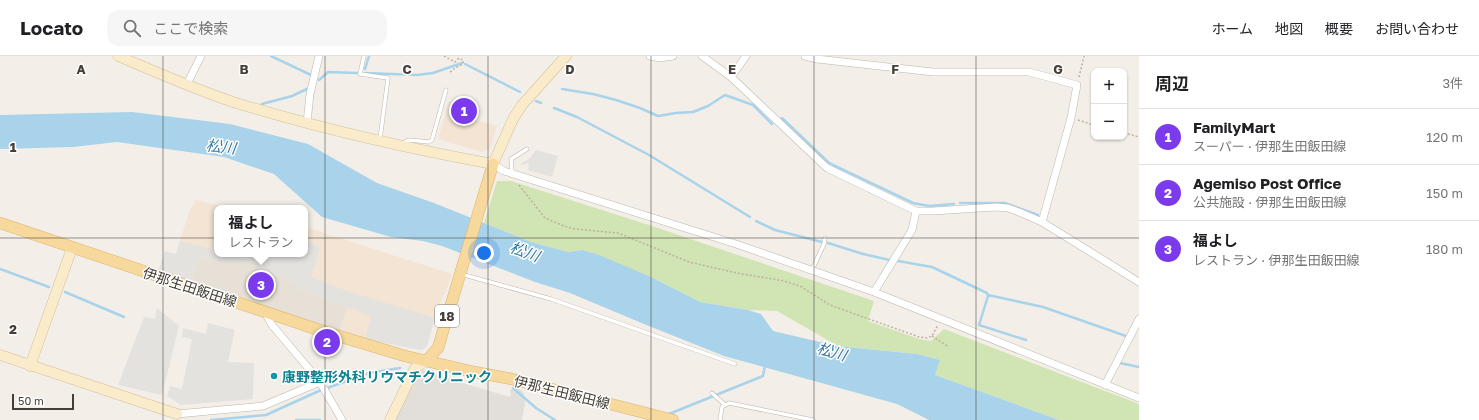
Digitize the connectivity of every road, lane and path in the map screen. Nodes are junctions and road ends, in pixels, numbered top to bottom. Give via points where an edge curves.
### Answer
1 (118, 56) edge
2 (202, 56) edge
3 (319, 56) edge
4 (364, 56) edge
5 (444, 56) edge
6 (566, 56) edge
7 (650, 56) edge
8 (673, 56) edge
9 (702, 56) edge
10 (746, 56) edge
11 (805, 56) edge
12 (1084, 56) edge
13 (449, 73) dead end
14 (731, 77) junction
15 (187, 84) junction
16 (1077, 85) junction
17 (446, 90) dead end
18 (1071, 118) junction
19 (307, 123) junction
20 (1091, 123) edge
21 (1127, 134) edge
22 (1139, 137) edge
23 (379, 141) junction
24 (399, 145) junction
25 (528, 149) dead end
26 (493, 164) junction
27 (512, 173) junction
28 (916, 211) junction
29 (1042, 222) junction
30 (0, 223) edge
31 (825, 238) dead end
32 (72, 248) junction
33 (461, 271) junction
34 (811, 271) junction
35 (1139, 282) edge
36 (874, 292) junction
37 (264, 311) junction
38 (940, 319) junction
39 (1139, 319) edge
40 (932, 336) junction
41 (949, 347) dead end
42 (0, 355) edge
43 (426, 360) junction
44 (735, 364) dead end
45 (30, 366) junction
46 (321, 383) junction
47 (1105, 385) junction
48 (712, 393) dead end
49 (1139, 398) edge
50 (725, 405) junction
51 (178, 414) joint
52 (342, 420) edge
53 (390, 420) edge
54 (672, 420) edge
55 (720, 420) edge
56 (813, 420) edge

1 - 15 street
2 - 15 street
3 - 19 street via 310,94
4 - 23 lane via 360,74 388,78
5 - 13 path via 455,62 459,58 462,60 463,64
6 - 26 street via 519,110
7 - 8 street
9 - 14 street
10 - 14 street
11 - 16 street via 933,72 1029,72
12 - 16 path
14 - 28 street via 824,166
15 - 19 street via 232,101
16 - 18 street
17 - 24 lane via 432,140 409,140
18 - 20 path
18 - 29 street
19 - 23 street
21 - 22 path
23 - 24 street
24 - 26 street
25 - 27 lane via 512,159
26 - 27 street
26 - 33 main road, 18
27 - 34 street via 736,244
27 - 40 path via 545,218 575,229 618,232 689,262 784,281 800,286 830,305 919,337
28 - 29 street via 933,212 996,206 1020,212
28 - 36 street via 912,230
29 - 35 street
30 - 32 main road, 伊那生田飯田線
31 - 34 lane
32 - 37 main road, 伊那生田飯田線
32 - 45 street
33 - 43 main road, 18 via 438,348
33 - 44 lane via 551,299
34 - 36 street
36 - 38 street
37 - 43 main road, 伊那生田飯田線 via 322,331
37 - 46 street via 272,325
38 - 40 path
38 - 47 street
39 - 47 street
40 - 41 path
42 - 45 street
43 - 53 street via 415,368
43 - 54 main road, 伊那生田飯田線
45 - 51 street
46 - 51 street via 263,406
46 - 52 street
47 - 49 street
48 - 50 lane
50 - 55 lane via 722,407
50 - 56 lane via 729,403

